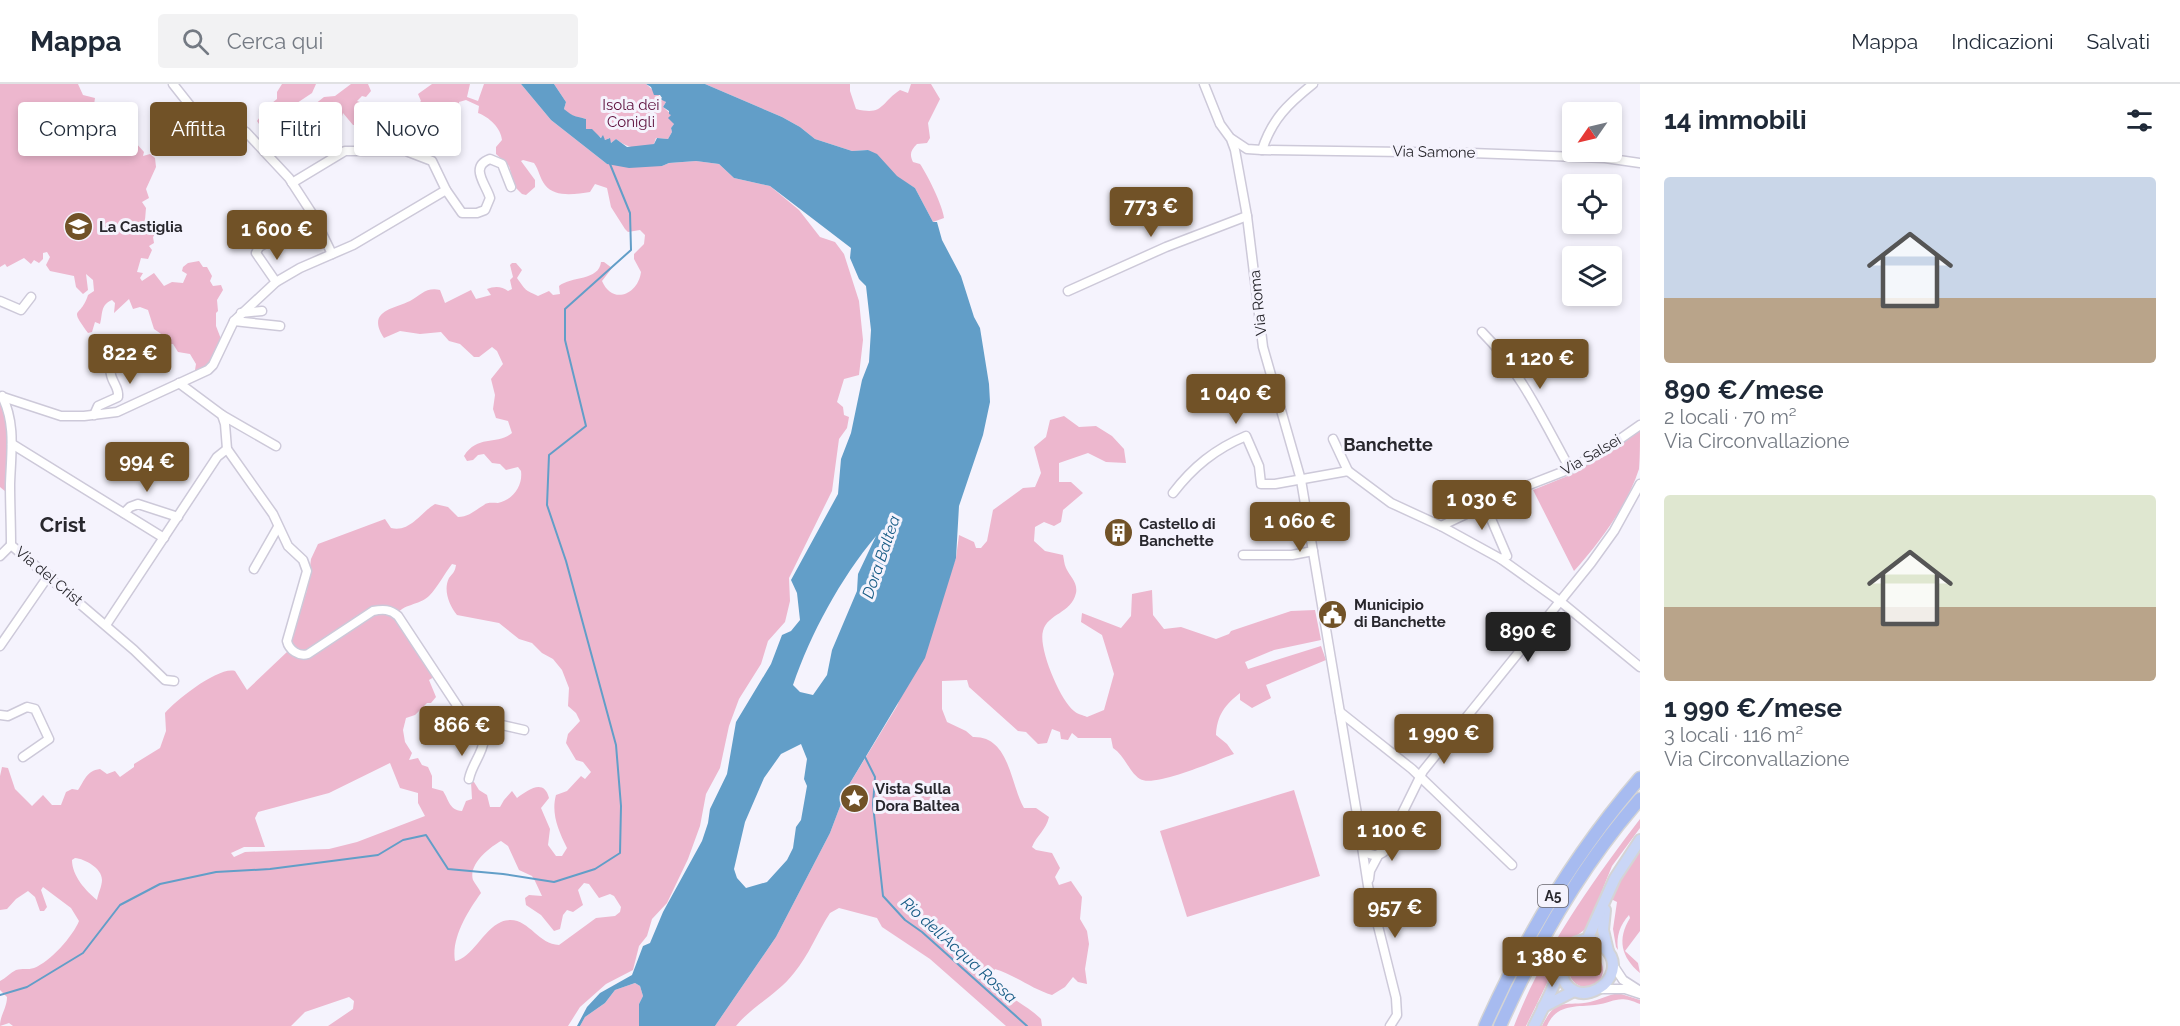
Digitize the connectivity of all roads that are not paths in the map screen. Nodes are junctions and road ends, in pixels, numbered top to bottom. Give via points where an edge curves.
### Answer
1 (173, 84) edge
2 (1203, 84) edge
3 (1314, 84) edge
4 (187, 102) edge
5 (247, 133) edge
6 (1231, 139) junction
7 (1262, 150) junction
8 (1640, 163) edge
9 (292, 183) junction
10 (511, 187) dead end
11 (446, 190) junction
12 (1247, 216) junction
13 (274, 239) dead end
14 (332, 254) junction
15 (276, 282) junction
16 (1068, 291) dead end
17 (31, 297) dead end
18 (0, 301) edge
19 (262, 311) dead end
20 (241, 313) junction
21 (234, 321) junction
22 (280, 326) dead end
23 (1482, 332) dead end
24 (106, 344) dead end
25 (177, 384) junction
26 (2, 395) edge
27 (94, 415) junction
28 (222, 415) junction
29 (1640, 425) edge
30 (1333, 439) dead end
31 (12, 444) junction
32 (276, 446) dead end
33 (227, 449) junction
34 (1570, 469) junction
35 (1348, 471) junction
36 (1301, 480) junction
37 (1640, 484) edge
38 (1173, 493) dead end
39 (10, 494) junction
40 (0, 498) edge
41 (1486, 507) junction
42 (124, 513) junction
43 (178, 517) junction
44 (1441, 526) junction
45 (278, 527) junction
46 (164, 538) junction
47 (11, 545) junction
48 (1313, 551) junction
49 (1243, 555) dead end
50 (0, 556) edge
51 (1501, 559) junction
52 (254, 569) dead end
53 (49, 575) junction
54 (1561, 602) junction
55 (106, 625) junction
56 (0, 646) edge
57 (1640, 667) edge
58 (174, 681) dead end
59 (1340, 712) junction
60 (0, 715) edge
61 (524, 730) dead end
62 (484, 740) junction
63 (23, 757) dead end
64 (1420, 777) junction
65 (1640, 778) edge
66 (469, 779) dead end
67 (1640, 799) edge
68 (1356, 810) junction
69 (1402, 812) junction
70 (1373, 827) junction
71 (1389, 840) junction
72 (1640, 840) edge
73 (1362, 842) junction
74 (1379, 854) junction
75 (1512, 865) dead end
76 (1368, 886) junction
77 (1605, 904) junction
78 (1587, 940) junction
79 (1608, 951) junction
80 (1612, 964) junction
81 (1560, 968) junction
82 (1600, 989) junction
83 (1574, 991) junction
84 (1640, 992) edge
85 (1543, 1007) junction
86 (1390, 1026) edge
87 (1485, 1026) edge
88 (1500, 1026) edge
89 (1534, 1026) edge

1 - 4 street
2 - 6 street, Via Roma
3 - 7 street via 1280,115
5 - 9 street
6 - 7 street, Via Samone via 1246,149
6 - 12 street, Via Roma
7 - 8 street, Via Samone via 1471,153
9 - 11 street via 345,151 406,152 432,161
9 - 14 street via 313,214
10 - 11 street via 501,164 490,159 479,169 490,198 485,210 462,213
11 - 14 street
12 - 16 street
12 - 36 street, Via Roma via 1263,347
13 - 15 street via 256,253
14 - 15 street
15 - 20 street
17 - 18 street via 21,310
19 - 20 street
20 - 21 street
21 - 22 street
21 - 25 street via 213,365
23 - 34 street via 1512,367
24 - 27 street via 111,376 119,393 115,400 98,406
25 - 27 street via 128,409
25 - 28 street
26 - 27 street via 61,416
26 - 31 street, Via del Crist via 10,418
28 - 32 street
28 - 33 street
29 - 34 street, Via Salsei
30 - 35 street
31 - 39 street, Via del Crist
31 - 42 street
33 - 43 street
33 - 45 street
34 - 41 street, Via Salsei
35 - 36 street
35 - 44 street via 1391,504
36 - 38 street via 1261,484 1259,466 1246,435 1197,464
36 - 48 street, Via Roma
37 - 54 street via 1614,531
39 - 40 street
39 - 47 street, Via del Crist
41 - 44 street, Via Salsei
41 - 51 street via 1508,556
42 - 43 street via 138,504
42 - 46 street
43 - 46 street
44 - 51 street
45 - 52 street
45 - 62 street via 308,571 288,637 294,652 308,654 373,611 393,611
46 - 55 street
47 - 50 street
47 - 53 street, Via del Crist
48 - 49 street
48 - 59 street, Via Roma
51 - 54 street
53 - 55 street, Via del Crist
53 - 56 street
54 - 57 street
54 - 64 street
55 - 58 street, Via del Crist via 165,680
59 - 64 street
59 - 68 street, Via Roma
60 - 63 street via 8,716 27,707 35,709 49,739
61 - 62 street via 502,725
62 - 66 street
64 - 69 street
64 - 75 street
65 - 87 highway, A5 via 1557,889 1519,954
67 - 88 highway, A5 via 1568,897 1530,961
68 - 70 street, Via Roma
68 - 73 street, Via Roma
69 - 70 street via 1386,825
69 - 71 street
70 - 71 street via 1385,831
70 - 73 street
71 - 74 street
72 - 77 main road via 1615,878
73 - 74 street via 1368,853
73 - 76 street, Via Roma
74 - 76 street
76 - 86 street, Via Roma via 1396,998 1397,1015
77 - 78 main road
77 - 79 main road via 1603,930
78 - 79 main road
78 - 81 main road via 1570,946 1562,956
79 - 80 main road
80 - 82 main road via 1608,981
80 - 84 street via 1623,980
81 - 83 main road via 1564,981
81 - 85 main road
82 - 83 main road
82 - 84 street
83 - 85 main road
85 - 89 main road

